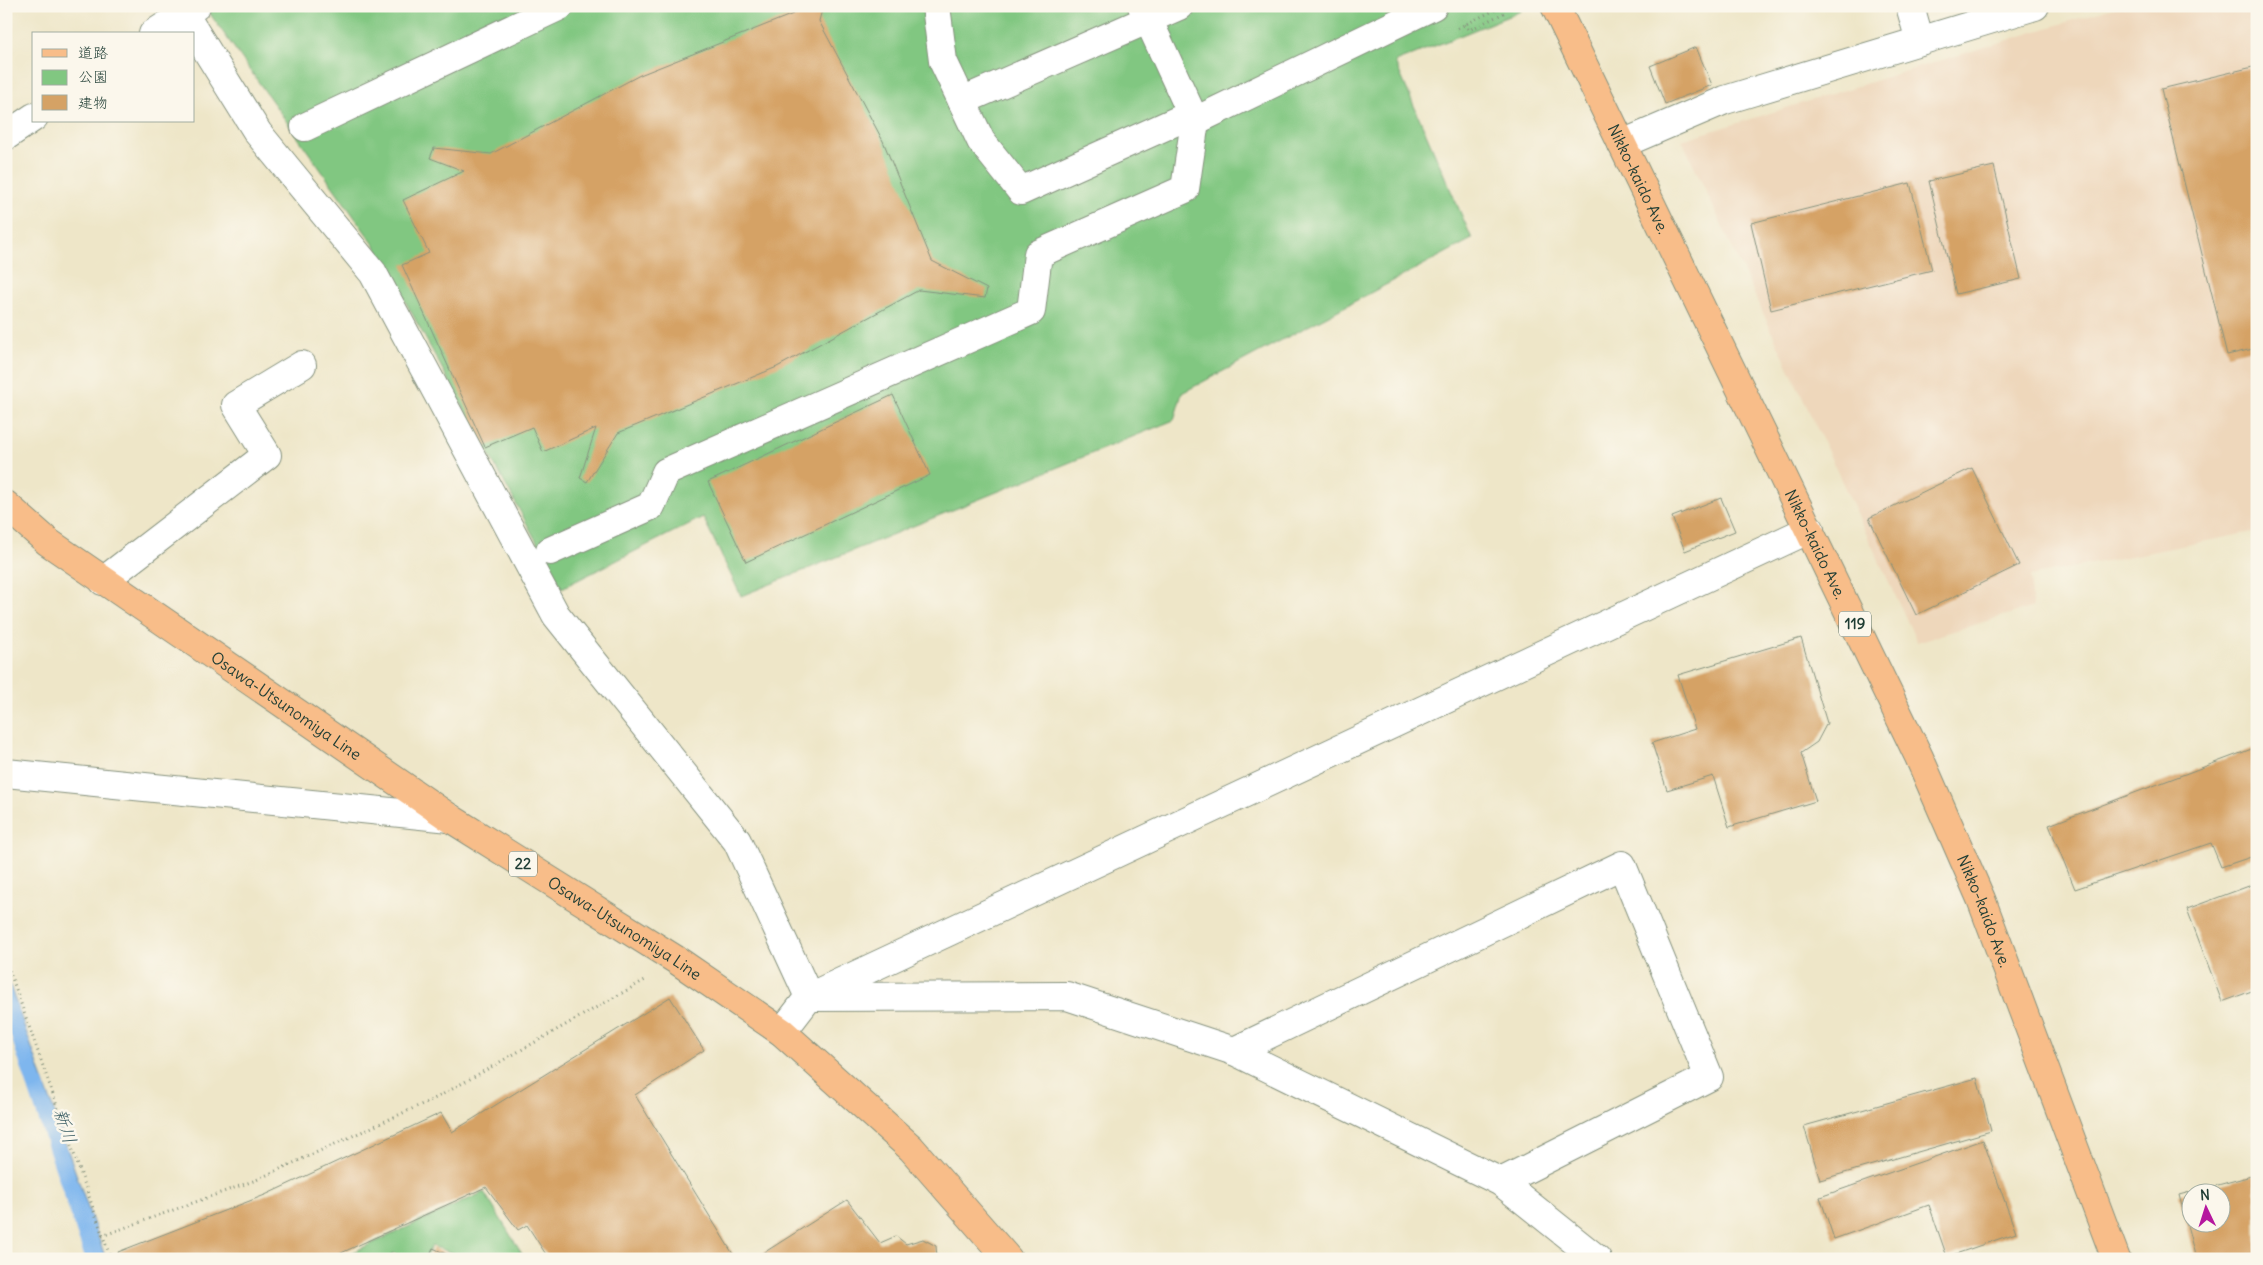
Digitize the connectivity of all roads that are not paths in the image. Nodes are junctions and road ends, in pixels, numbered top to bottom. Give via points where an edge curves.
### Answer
1 (560, 6) edge
2 (936, 6) edge
3 (1179, 6) edge
4 (1433, 6) edge
5 (1555, 6) edge
6 (1910, 6) edge
7 (186, 8) edge
8 (2026, 8) edge
9 (1145, 13) edge
10 (156, 32) edge
11 (1920, 41) junction
12 (962, 101) junction
13 (1193, 117) junction
14 (32, 118) edge
15 (304, 127) dead end
16 (6, 136) edge
17 (1622, 144) junction
18 (302, 364) dead end
19 (6, 505) edge
20 (1810, 529) junction
21 (550, 551) dead end
22 (103, 581) junction
23 (6, 773) edge
24 (450, 818) junction
25 (809, 997) junction
26 (782, 1032) junction
27 (1234, 1051) junction
28 (1501, 1182) junction
29 (1008, 1259) edge
30 (1597, 1259) edge
31 (2116, 1259) edge

1 - 15 street
2 - 12 street via 943,61
3 - 9 street
4 - 13 street
5 - 17 main road, Nikko-kaido Ave. / 119
6 - 11 street
7 - 10 street
7 - 25 street via 258,133 372,273 556,615 737,841
8 - 11 street
9 - 12 street
9 - 13 street
11 - 17 street via 1725,100
12 - 13 street via 981,141 1021,191
13 - 21 street via 1185,189 1038,254 1031,311 666,472 651,506
14 - 16 street
17 - 20 main road, Nikko-kaido Ave. / 119
18 - 22 street via 236,405 267,455
19 - 22 main road, Osawa-Utsunomiya Line / 22 via 48,542
20 - 25 street
20 - 31 main road, Nikko-kaido Ave. / 119 via 1919,757 1977,890
22 - 24 main road, Osawa-Utsunomiya Line / 22
23 - 24 street
24 - 26 main road, Osawa-Utsunomiya Line / 22 via 678,961
25 - 26 street
25 - 27 street via 1067,996
26 - 29 main road, Osawa-Utsunomiya Line / 22 via 910,1148
27 - 28 street
27 - 28 street via 1622,865 1708,1077
28 - 30 street

